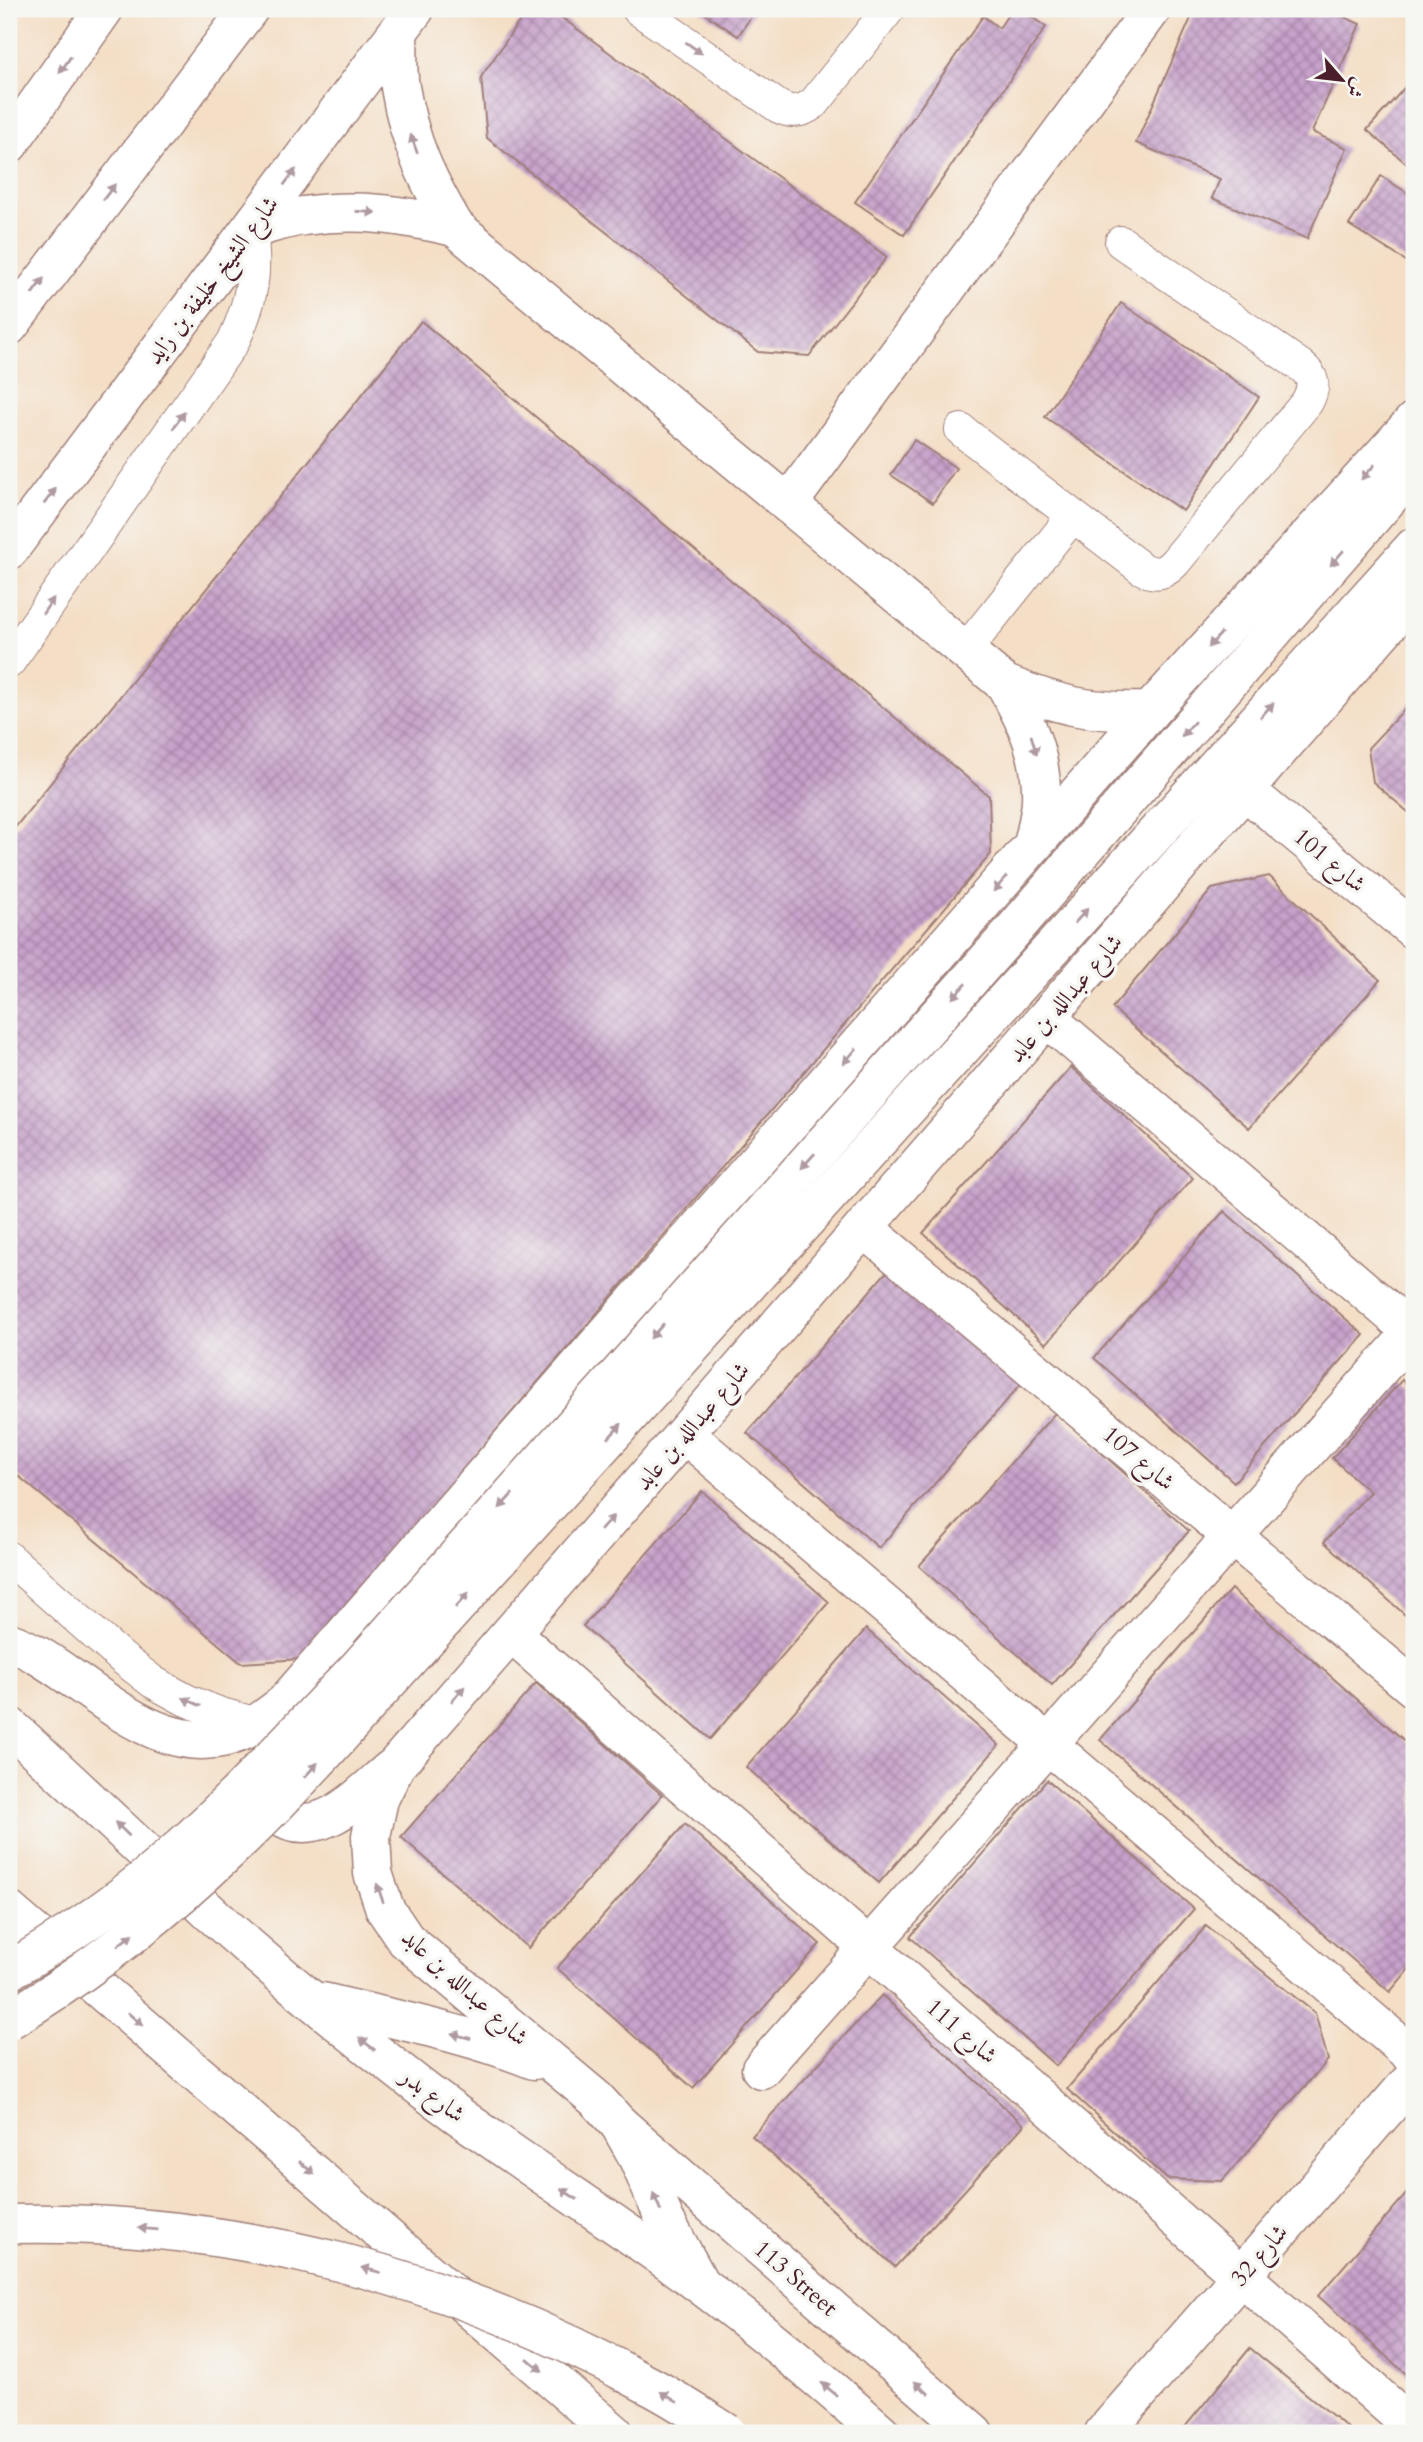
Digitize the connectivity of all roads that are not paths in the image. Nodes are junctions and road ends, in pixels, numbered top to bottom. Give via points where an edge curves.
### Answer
1 (104, 9) edge
2 (249, 9) edge
3 (638, 9) edge
4 (889, 9) edge
5 (1152, 9) edge
6 (407, 21) edge
7 (9, 144) edge
8 (455, 227) junction
9 (251, 229) junction
10 (1121, 242) dead end
11 (9, 326) edge
12 (1414, 422) edge
13 (961, 430) dead end
14 (1414, 470) edge
15 (788, 504) junction
16 (1073, 516) junction
17 (1414, 547) edge
18 (9, 550) edge
19 (1414, 595) edge
20 (965, 651) junction
21 (9, 662) edge
22 (1005, 684) junction
23 (1150, 710) junction
24 (1246, 791) junction
25 (1033, 845) junction
26 (1414, 930) edge
27 (1048, 1019) junction
28 (864, 1228) junction
29 (1414, 1332) edge
30 (685, 1434) junction
31 (1232, 1536) junction
32 (9, 1558) edge
33 (511, 1633) junction
34 (9, 1642) edge
35 (1414, 1688) edge
36 (271, 1714) junction
37 (9, 1726) edge
38 (1048, 1744) junction
39 (9, 1761) edge
40 (396, 1765) junction
41 (79, 1788) junction
42 (9, 1911) edge
43 (868, 1948) junction
44 (9, 1971) edge
45 (310, 2000) junction
46 (9, 2020) edge
47 (1414, 2057) edge
48 (761, 2069) dead end
49 (1414, 2077) edge
50 (570, 2079) junction
51 (619, 2124) junction
52 (9, 2224) edge
53 (1240, 2277) junction
54 (700, 2284) junction
55 (1414, 2428) edge
56 (614, 2433) edge
57 (727, 2433) edge
58 (881, 2433) edge
59 (974, 2433) edge
60 (1104, 2433) edge

1 -> 7 main road
11 -> 2 main road
3 -> 4 lane via 779,107 798,112 815,102
5 - 15 main road
8 -> 6 main road via 429,183 410,135 400,85
9 -> 6 main road, شارع الشيخ خليفة بن زايد
9 -> 8 main road via 302,216 353,211 405,215
8 - 15 main road
18 -> 9 main road, شارع الشيخ خليفة بن زايد
21 -> 9 lane via 233,342 253,288
10 - 16 lane via 1301,366 1314,383 1307,402 1169,569 1149,573
12 -> 23 main road
13 - 16 lane
14 -> 44 main road, bridge via 1005,940 329,1698 150,1873 98,1914
15 - 20 main road
16 - 20 lane
46 -> 17 main road, شارع عبدالله بن عابد, bridge via 109,1953 180,1896 310,1771
19 - 24 main road, شارع عبدالله بن عابد
20 - 22 main road
22 - 23 main road via 1076,708
22 -> 25 main road via 1026,721 1039,761 1041,803
23 - 25 main road
24 - 26 main road, شارع 101
24 - 27 main road, شارع عبدالله بن عابد
25 -> 36 main road
27 - 28 main road, شارع عبدالله بن عابد
27 - 29 main road
28 - 30 main road, شارع عبدالله بن عابد
28 - 31 main road, شارع 107
29 - 31 main road
33 -> 30 main road, شارع عبدالله بن عابد
30 - 38 main road
31 - 35 main road, شارع 107
31 - 38 main road
36 -> 32 lane via 221,1714 153,1682
40 -> 33 main road, شارع عبدالله بن عابد
33 - 43 main road, شارع 111
34 - 36 main road via 31,1650 159,1733 192,1739 226,1737
36 - 40 main road via 254,1765 256,1787 267,1807 285,1820 307,1824 330,1818
37 - 41 main road, شارع بدر
38 - 43 main road
38 - 47 main road
39 - 41 main road
50 -> 40 main road, شارع عبدالله بن عابد via 405,1940 385,1909 373,1873 371,1836 379,1799
45 -> 41 main road, شارع بدر via 192,1897
42 -> 56 main road
43 - 48 main road
43 - 53 main road, شارع 111
50 -> 45 main road via 494,2045
54 -> 45 main road, شارع بدر via 425,2091
49 - 53 main road, شارع 32
50 - 51 main road, شارع عبدالله بن عابد
54 -> 51 main road, شارع عبدالله بن عابد
59 -> 51 main road, 113 Street
57 -> 52 main road, bridge via 651,2386 566,2343 477,2304 386,2274 293,2250 198,2233
53 - 55 main road, شارع 111
53 - 60 main road, شارع 32
58 -> 54 main road, شارع بدر

